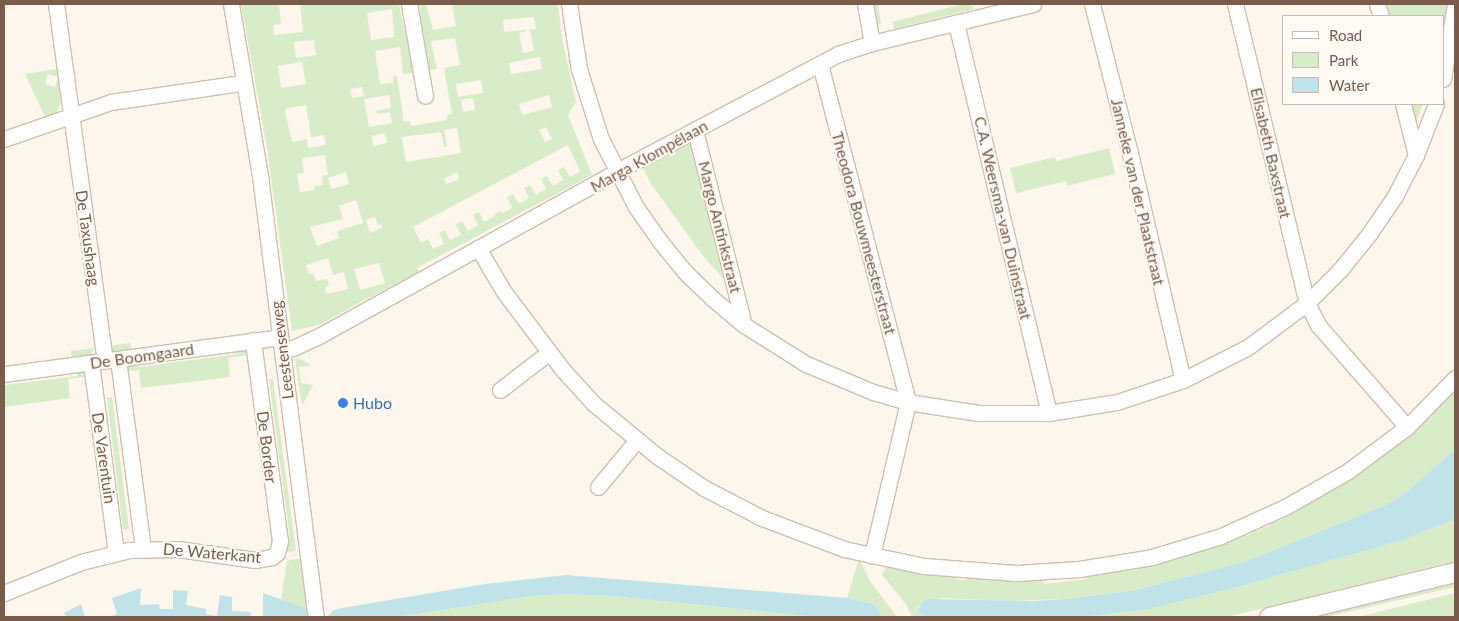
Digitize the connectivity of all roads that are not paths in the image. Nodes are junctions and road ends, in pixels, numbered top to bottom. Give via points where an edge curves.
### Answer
1 (56, 4) edge
2 (409, 4) edge
3 (569, 4) edge
4 (865, 4) edge
5 (1032, 4) edge
6 (1092, 4) edge
7 (1235, 4) edge
8 (1455, 4) edge
9 (232, 10) edge
10 (956, 23) junction
11 (872, 43) junction
12 (820, 64) junction
13 (1444, 73) edge
14 (242, 83) junction
15 (424, 96) dead end
16 (1403, 105) edge
17 (1436, 105) edge
18 (71, 115) junction
19 (695, 130) junction
20 (4, 139) edge
21 (1416, 155) junction
22 (616, 172) junction
23 (478, 248) junction
24 (1307, 302) junction
25 (744, 325) junction
26 (253, 340) junction
27 (281, 344) junction
28 (548, 353) junction
29 (104, 361) junction
30 (4, 374) edge
31 (1455, 378) edge
32 (1182, 380) junction
33 (500, 390) dead end
34 (908, 402) junction
35 (1049, 413) junction
36 (1407, 427) junction
37 (636, 440) junction
38 (598, 488) dead end
39 (142, 549) junction
40 (116, 553) junction
41 (277, 553) joint
42 (872, 556) junction
43 (1455, 572) edge
44 (4, 593) edge
45 (316, 617) edge
46 (1269, 617) edge

1 - 18 street, De Taxushaag
2 - 15 street
3 - 22 street via 578,69 588,105
4 - 11 street
5 - 10 street, Marga Klompélaan
6 - 32 street, Janneke van der Plaatstraat
7 - 24 street, Elisabeth Baxstraat
8 - 13 street
9 - 14 street, Leestenseweg
10 - 11 street, Marga Klompélaan
10 - 35 street, C.A. Weersma-van Duinstraat
11 - 12 street, Marga Klompélaan via 838,54
12 - 19 street, Marga Klompélaan
12 - 34 street, Theodora Bouwmeesterstraat
14 - 18 street via 111,102
14 - 27 street, Leestenseweg via 256,151
16 - 21 street
17 - 21 street
18 - 20 street
18 - 29 street, De Taxushaag
19 - 22 street, Marga Klompélaan
19 - 25 street, Margo Antinkstraat
21 - 24 street via 1370,234
22 - 23 street, Marga Klompélaan
22 - 25 street via 658,240 707,294
23 - 27 street, Marga Klompélaan via 317,338 293,348
23 - 28 street via 504,292
24 - 32 street via 1248,347
24 - 36 street, Elisabeth Baxstraat via 1318,325
25 - 34 street via 774,346 830,376
26 - 27 street, De Boomgaard
26 - 29 street, De Boomgaard
26 - 41 street, De Border via 280,541
27 - 45 street, Leestenseweg
28 - 33 street
28 - 37 street via 578,387
29 - 30 street, De Boomgaard
29 - 39 street, De Varentuin
29 - 40 street, De Varentuin
31 - 36 street
32 - 35 street via 1117,402
34 - 35 street via 978,413
34 - 42 street
36 - 42 street via 1348,471 1288,506 1221,536 1152,556 1079,569 1016,573 953,570
37 - 38 street
37 - 42 street via 704,488 762,518 816,540
39 - 40 street, De Waterkant
39 - 41 street, De Waterkant via 178,549 255,560
40 - 44 street, De Waterkant via 81,562
43 - 46 street

